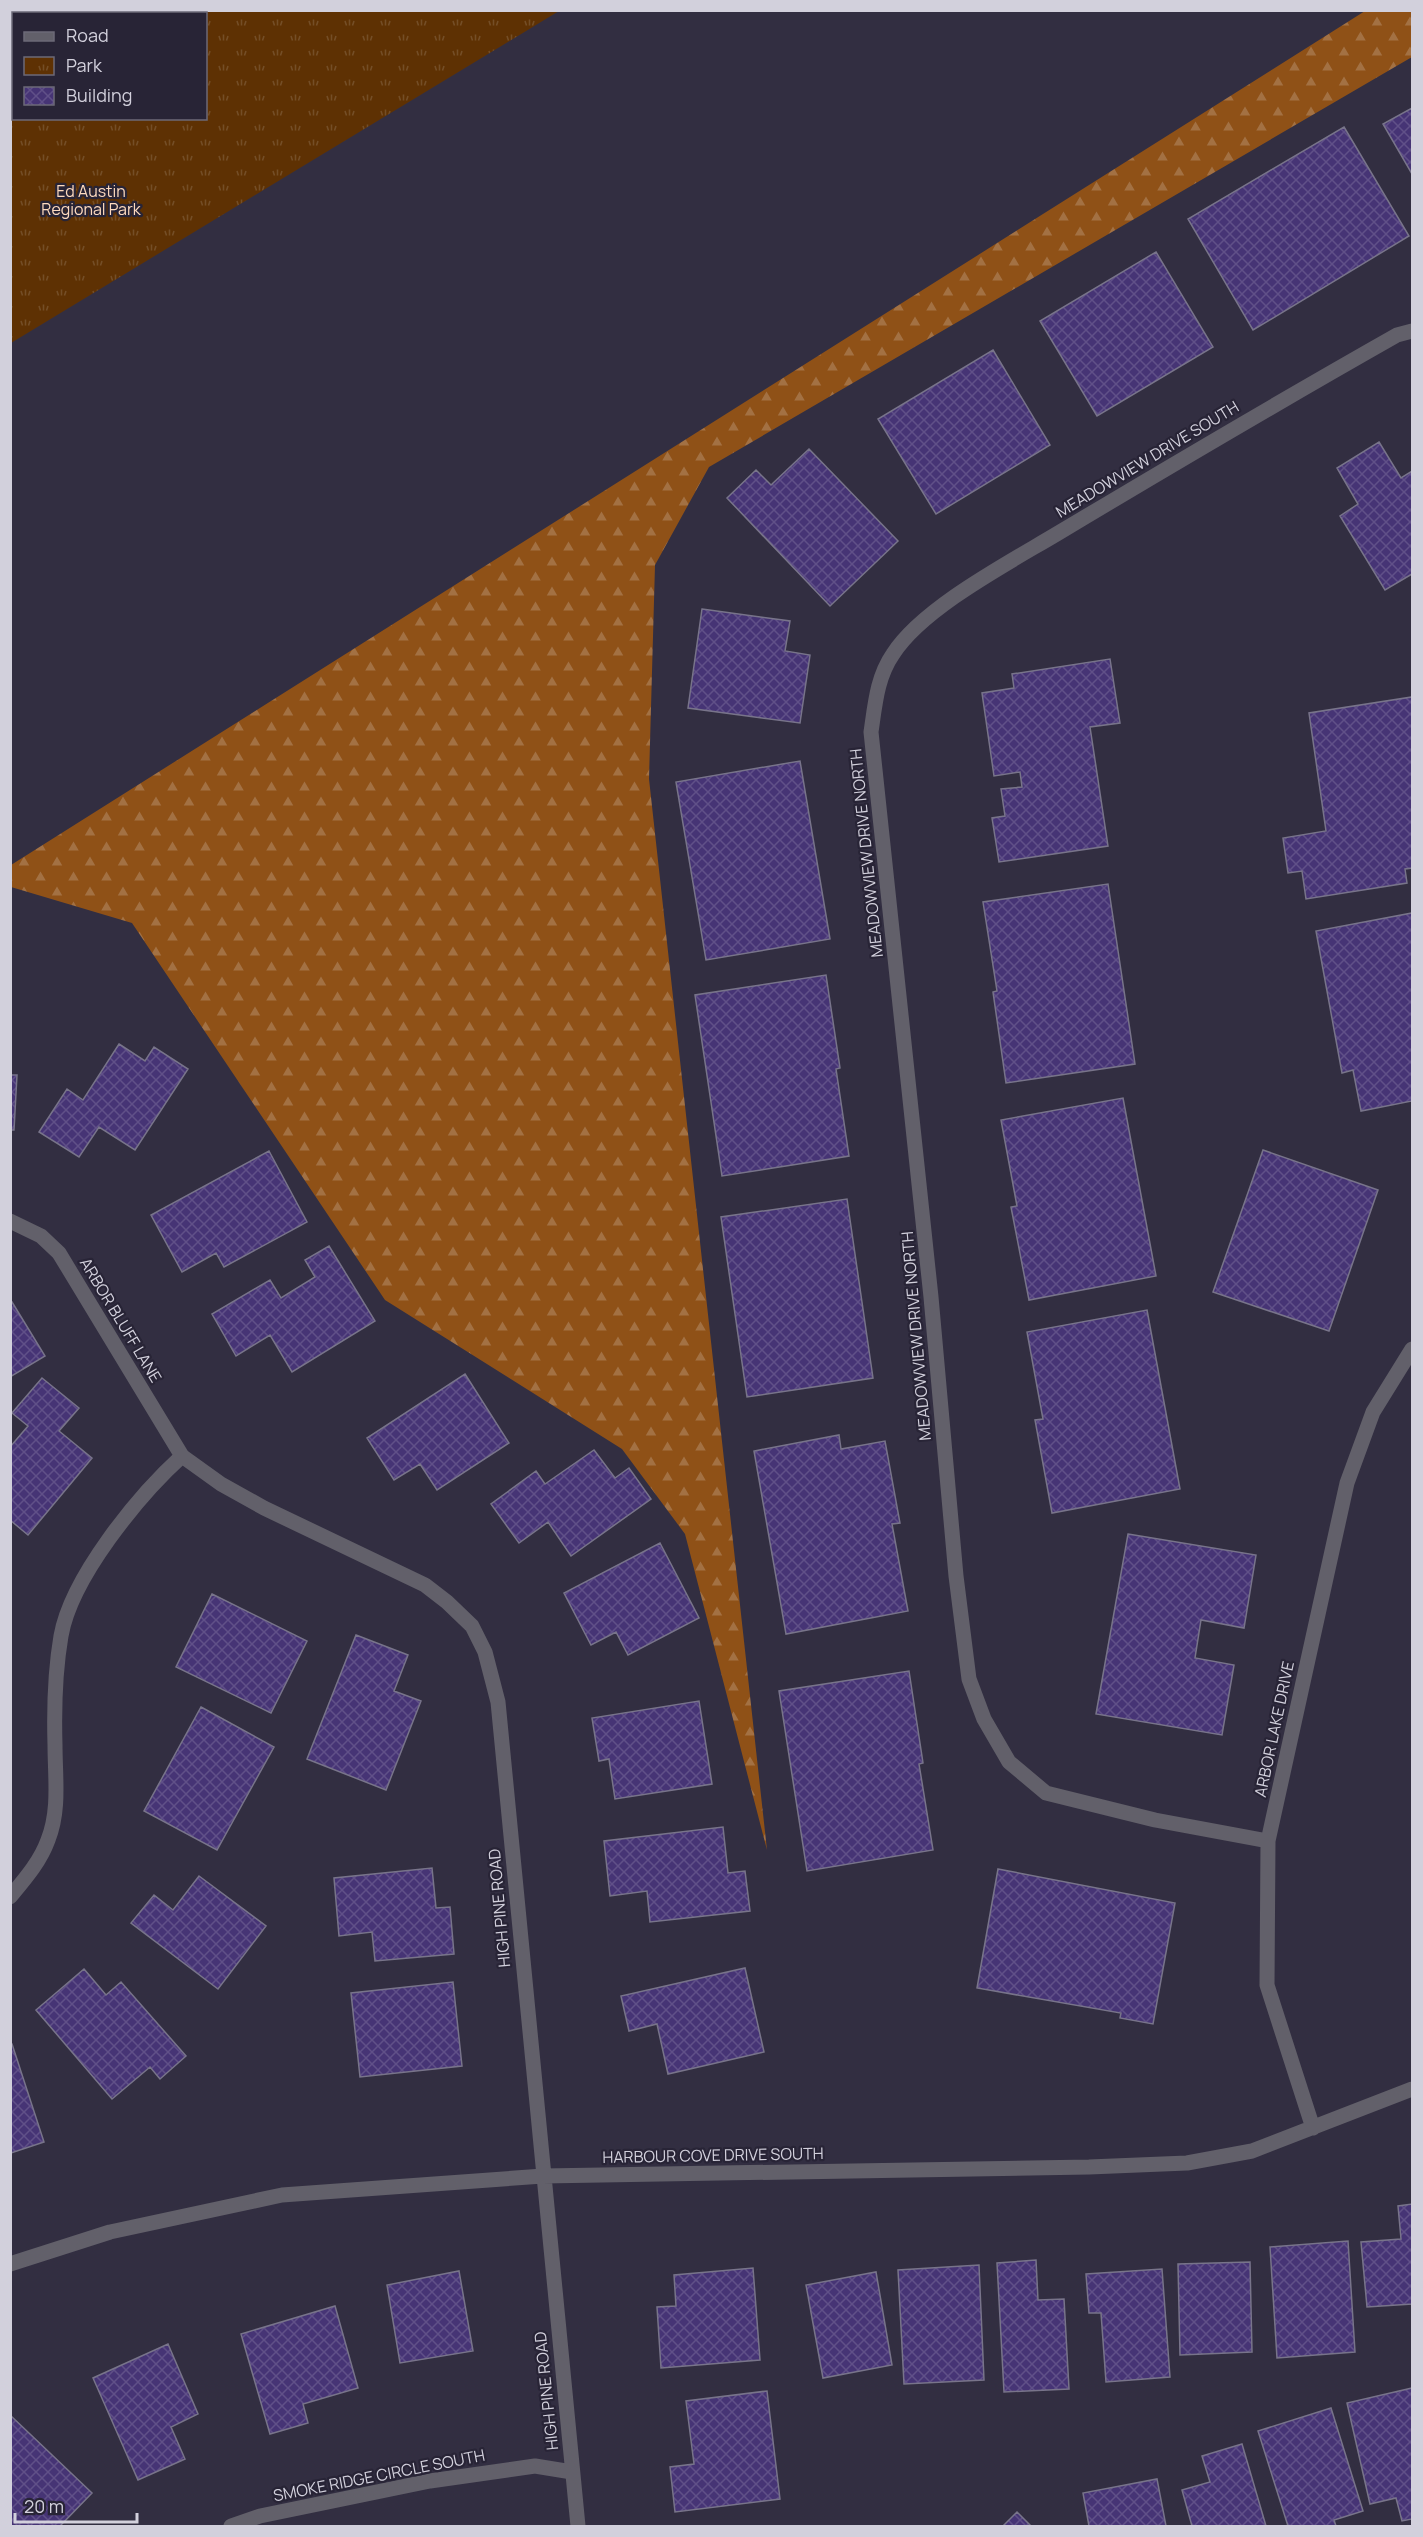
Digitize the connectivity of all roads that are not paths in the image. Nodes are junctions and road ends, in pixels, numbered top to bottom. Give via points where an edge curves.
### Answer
1 (1413, 331) edge
2 (909, 633) joint
3 (10, 1221) edge
4 (1413, 1349) edge
5 (182, 1456) junction
6 (1268, 1841) junction
7 (10, 1897) edge
8 (1413, 2089) edge
9 (1313, 2128) junction
10 (543, 2176) junction
11 (10, 2264) edge
12 (572, 2472) junction
13 (231, 2526) edge
14 (578, 2526) edge

1 - 2 street, MEADOWVIEW DRIVE SOUTH via 1397,335 980,580
2 - 6 street, MEADOWVIEW DRIVE NORTH via 892,654 879,683 871,732 969,1679 984,1719 1009,1762 1046,1793 1155,1820
3 - 5 street, ARBOR BLUFF LANE via 41,1236 59,1253
4 - 6 street, ARBOR LAKE DRIVE via 1373,1412 1347,1483
5 - 7 street via 155,1480 78,1589 61,1634 56,1690 55,1809 49,1838 37,1864
5 - 10 street, HIGH PINE ROAD via 221,1485 264,1508 426,1585 472,1626 485,1652 498,1702
6 - 9 street, ARBOR LAKE DRIVE via 1267,1985
8 - 9 street, HARBOUR COVE DRIVE SOUTH
9 - 10 street, HARBOUR COVE DRIVE SOUTH via 1252,2151 1188,2163
10 - 11 street, HARBOUR COVE DRIVE SOUTH via 282,2195 110,2232
10 - 12 street, HIGH PINE ROAD
12 - 13 street, SMOKE RIDGE CIRCLE SOUTH via 535,2466 430,2481 260,2516
12 - 14 street, HIGH PINE ROAD

